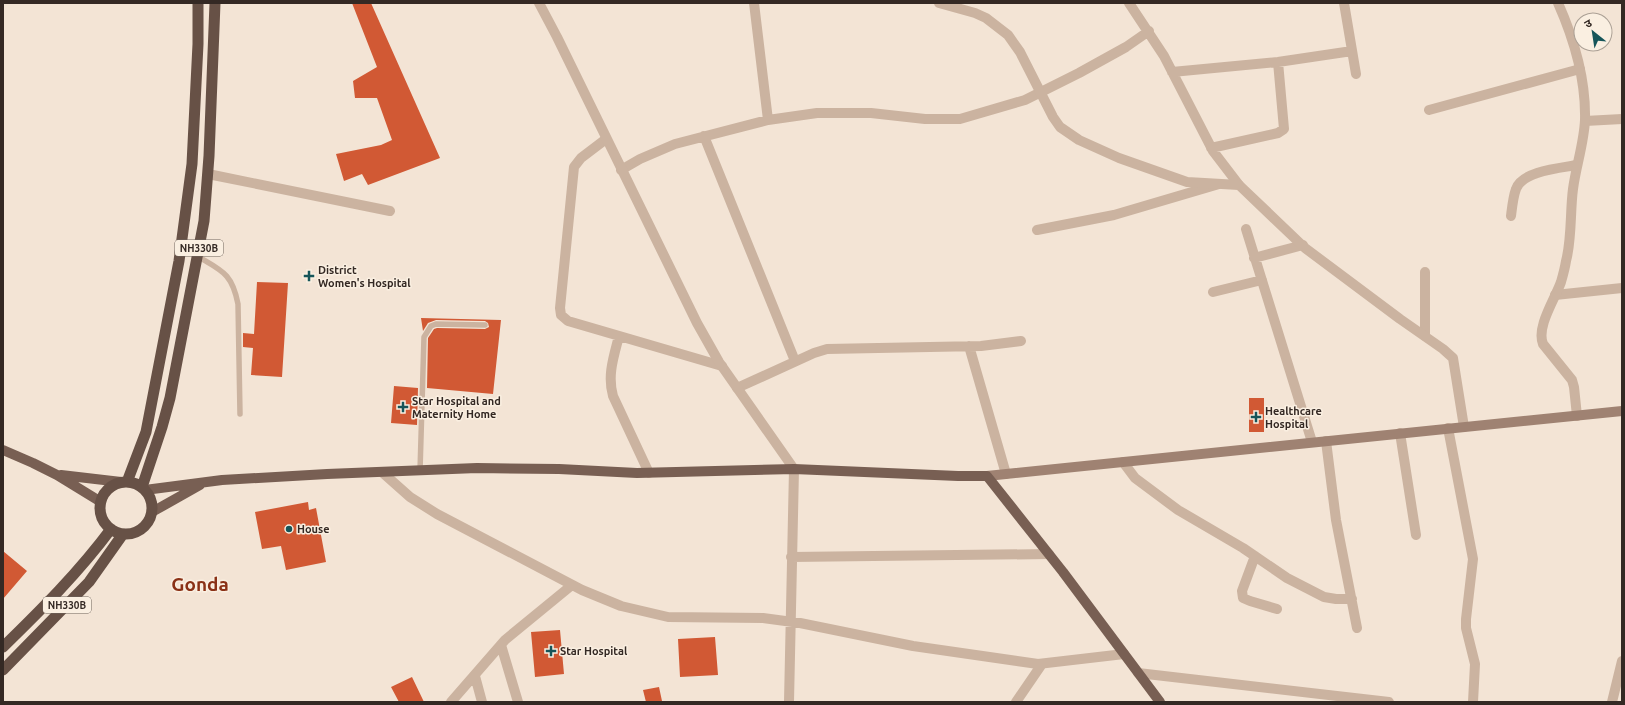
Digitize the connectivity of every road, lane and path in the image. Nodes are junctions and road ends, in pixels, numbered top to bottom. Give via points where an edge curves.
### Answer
1 (198, 3) edge
2 (215, 3) edge
3 (539, 3) edge
4 (754, 3) edge
5 (939, 3) edge
6 (1129, 3) edge
7 (1344, 3) edge
8 (1558, 3) edge
9 (1149, 31) junction
10 (1352, 51) junction
11 (1278, 62) junction
12 (1580, 69) junction
13 (1172, 72) junction
14 (1356, 74) dead end
15 (1041, 92) junction
16 (1429, 110) dead end
17 (1622, 119) edge
18 (768, 120) junction
19 (1585, 121) junction
20 (704, 136) junction
21 (606, 139) junction
22 (1211, 148) junction
23 (1577, 165) junction
24 (621, 170) junction
25 (208, 174) junction
26 (1221, 184) junction
27 (1243, 188) junction
28 (390, 211) dead end
29 (1511, 216) dead end
30 (1037, 230) dead end
31 (1246, 230) dead end
32 (1303, 245) junction
33 (197, 256) junction
34 (1254, 258) junction
35 (1425, 272) dead end
36 (1262, 280) junction
37 (1622, 288) edge
38 (1212, 292) dead end
39 (1555, 295) junction
40 (485, 325) dead end
41 (619, 336) junction
42 (1425, 336) junction
43 (1021, 341) dead end
44 (969, 346) junction
45 (795, 361) junction
46 (722, 366) junction
47 (737, 388) junction
48 (1622, 411) edge
49 (240, 414) dead end
50 (1577, 416) junction
51 (1464, 427) junction
52 (1448, 428) junction
53 (1400, 433) junction
54 (1326, 441) junction
55 (1312, 442) junction
56 (3, 450) edge
57 (1123, 462) junction
58 (794, 469) junction
59 (420, 471) junction
60 (383, 473) junction
61 (648, 473) junction
62 (1006, 474) junction
63 (58, 475) junction
64 (987, 476) junction
65 (124, 482) junction
66 (206, 482) junction
67 (143, 488) junction
68 (100, 502) junction
69 (152, 512) junction
70 (111, 529) junction
71 (123, 534) junction
72 (1416, 535) dead end
73 (1049, 554) junction
74 (1255, 556) junction
75 (791, 557) junction
76 (572, 585) junction
77 (1352, 599) junction
78 (1277, 609) dead end
79 (790, 622) junction
80 (1357, 628) dead end
81 (501, 645) junction
82 (3, 647) edge
83 (1124, 654) junction
84 (1622, 661) edge
85 (1042, 664) junction
86 (3, 670) edge
87 (1138, 673) junction
88 (475, 676) junction
89 (452, 702) edge
90 (482, 702) edge
91 (518, 702) edge
92 (789, 702) edge
93 (1016, 702) edge
94 (1160, 702) edge
95 (1389, 702) edge
96 (1473, 702) edge
97 (1612, 702) edge

1 - 65 highway, NH330B via 192,164 179,261 146,432
2 - 25 highway, NH330B
3 - 21 street
4 - 18 street
5 - 15 street via 980,16 1008,35
6 - 9 street
7 - 10 street
8 - 12 street
9 - 13 street
9 - 15 street via 1126,47
10 - 11 street
10 - 14 street
11 - 13 street
11 - 22 street via 1284,128 1278,133
12 - 16 street
12 - 19 street
13 - 22 street
15 - 18 street via 1025,100 960,120 871,113 817,113
15 - 26 street via 1060,127 1079,140 1119,158 1187,182
17 - 19 street
18 - 20 street
19 - 23 street
20 - 24 street via 675,144
20 - 45 street
21 - 24 street
21 - 41 street via 581,158 574,167 560,308 561,314 568,321
22 - 27 street
23 - 29 street via 1530,175 1522,181 1516,188
23 - 39 street via 1567,259
24 - 46 street via 697,323
25 - 28 street
25 - 33 highway, NH330B via 204,221
26 - 27 street
26 - 30 street via 1114,215
27 - 32 street
31 - 34 street
32 - 34 street
32 - 42 street
33 - 49 lane via 223,272 235,290 238,304
33 - 67 highway, NH330B via 170,398
34 - 36 street
35 - 42 street
36 - 38 street
36 - 55 street
37 - 39 street
39 - 50 street via 1540,339 1572,380
40 - 59 lane via 436,324 431,326 424,337
41 - 46 street
41 - 61 street via 610,374 610,386
42 - 51 street via 1453,358
43 - 44 street
44 - 45 street via 833,348
44 - 62 street
45 - 47 street
46 - 47 street
47 - 58 street
48 - 50 main road
50 - 51 main road
51 - 52 main road
52 - 53 main road
52 - 96 street via 1472,559 1466,628 1475,664
53 - 54 main road
53 - 72 street
54 - 55 main road
54 - 77 street via 1336,520
55 - 57 main road
56 - 63 main road
57 - 62 main road
57 - 74 street via 1135,478 1178,510
58 - 61 main road
58 - 64 main road
58 - 75 street
59 - 60 main road
59 - 61 main road via 477,468
60 - 66 main road
60 - 76 street via 410,497 437,514
62 - 64 main road
63 - 65 main road
63 - 68 main road
64 - 73 main road
65 - 67 highway
65 - 68 highway via 115,484 106,491
66 - 67 main road
66 - 69 main road
67 - 69 highway via 151,501
68 - 70 highway via 101,517
69 - 71 highway via 144,527 134,533
70 - 71 highway
70 - 82 highway, NH330B via 36,615
71 - 86 highway, NH330B via 90,582
73 - 75 street
73 - 83 main road
74 - 77 street via 1286,578 1324,597
74 - 78 street via 1242,591 1243,598
75 - 79 street
76 - 79 street via 621,606 668,618 763,618
76 - 81 street
77 - 80 street
79 - 85 street via 913,646
79 - 92 street
81 - 88 street
81 - 91 street
83 - 85 street
83 - 87 main road
84 - 97 street
85 - 93 street
87 - 94 main road
87 - 95 street
88 - 89 street
88 - 90 street

